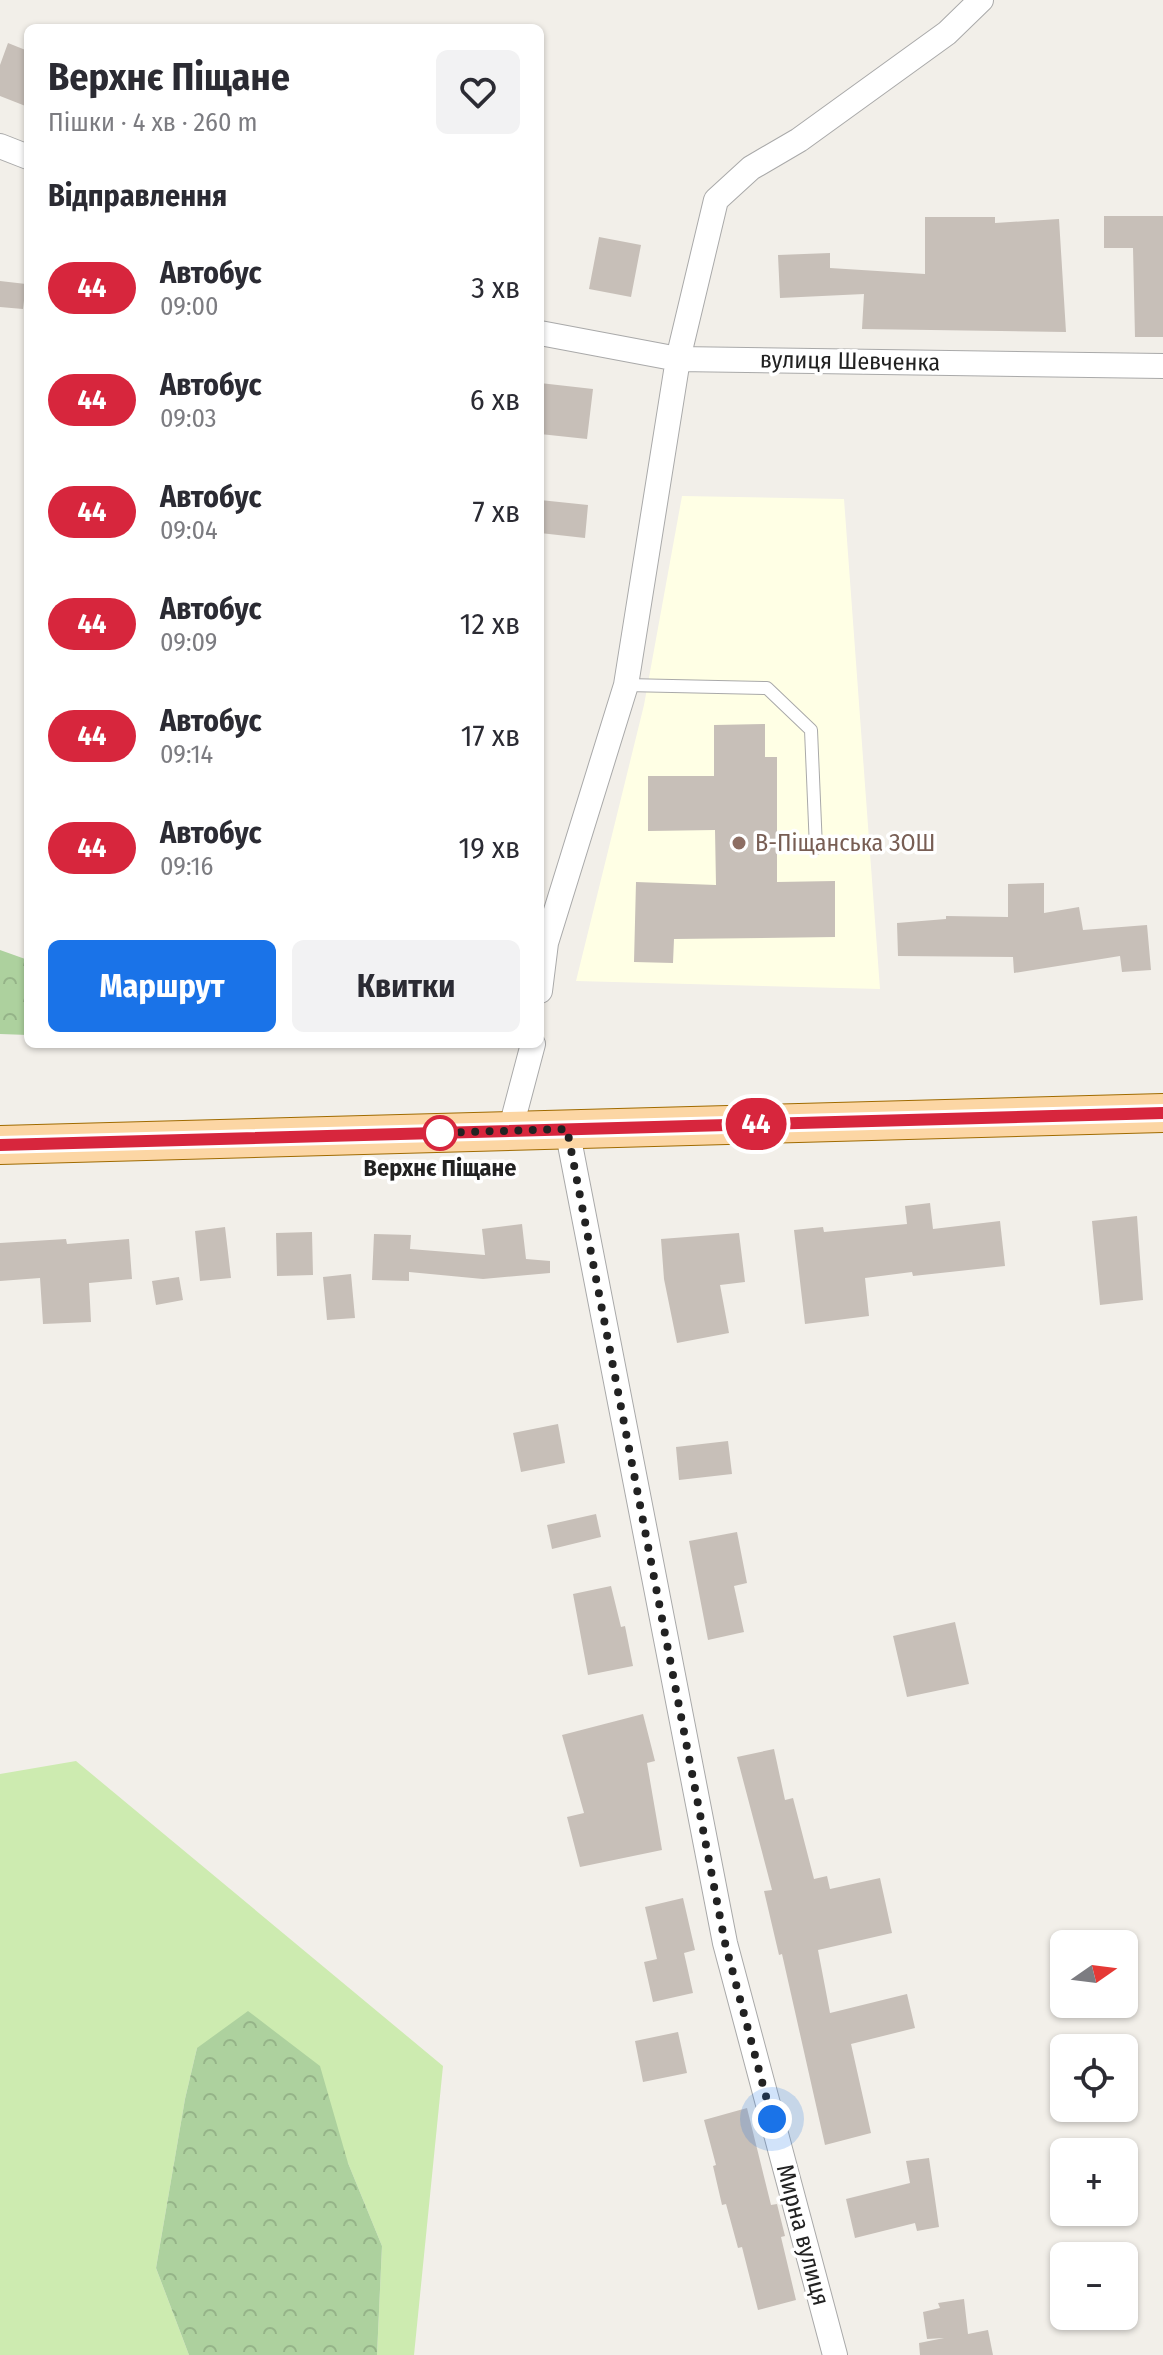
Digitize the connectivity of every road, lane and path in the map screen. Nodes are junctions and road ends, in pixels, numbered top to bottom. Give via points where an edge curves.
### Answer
1 (981, 0) edge
2 (0, 146) edge
3 (24, 155) edge
4 (544, 334) edge
5 (678, 359) junction
6 (1163, 366) edge
7 (626, 685) junction
8 (816, 848) dead end
9 (544, 959) edge
10 (532, 1048) edge
11 (1163, 1113) edge
12 (567, 1129) junction
13 (510, 1131) junction
14 (0, 1145) edge
15 (835, 2355) edge

1 - 5 street via 947,33 799,140 751,168 716,200
2 - 3 street
4 - 5 street, вулиця Шевченка
5 - 6 street, вулиця Шевченка
5 - 7 street
7 - 8 lane via 767,688 811,730
7 - 9 street
10 - 13 street
11 - 12 main road
12 - 13 main road
12 - 15 street, Мирна вулиця via 725,1943
13 - 14 main road

